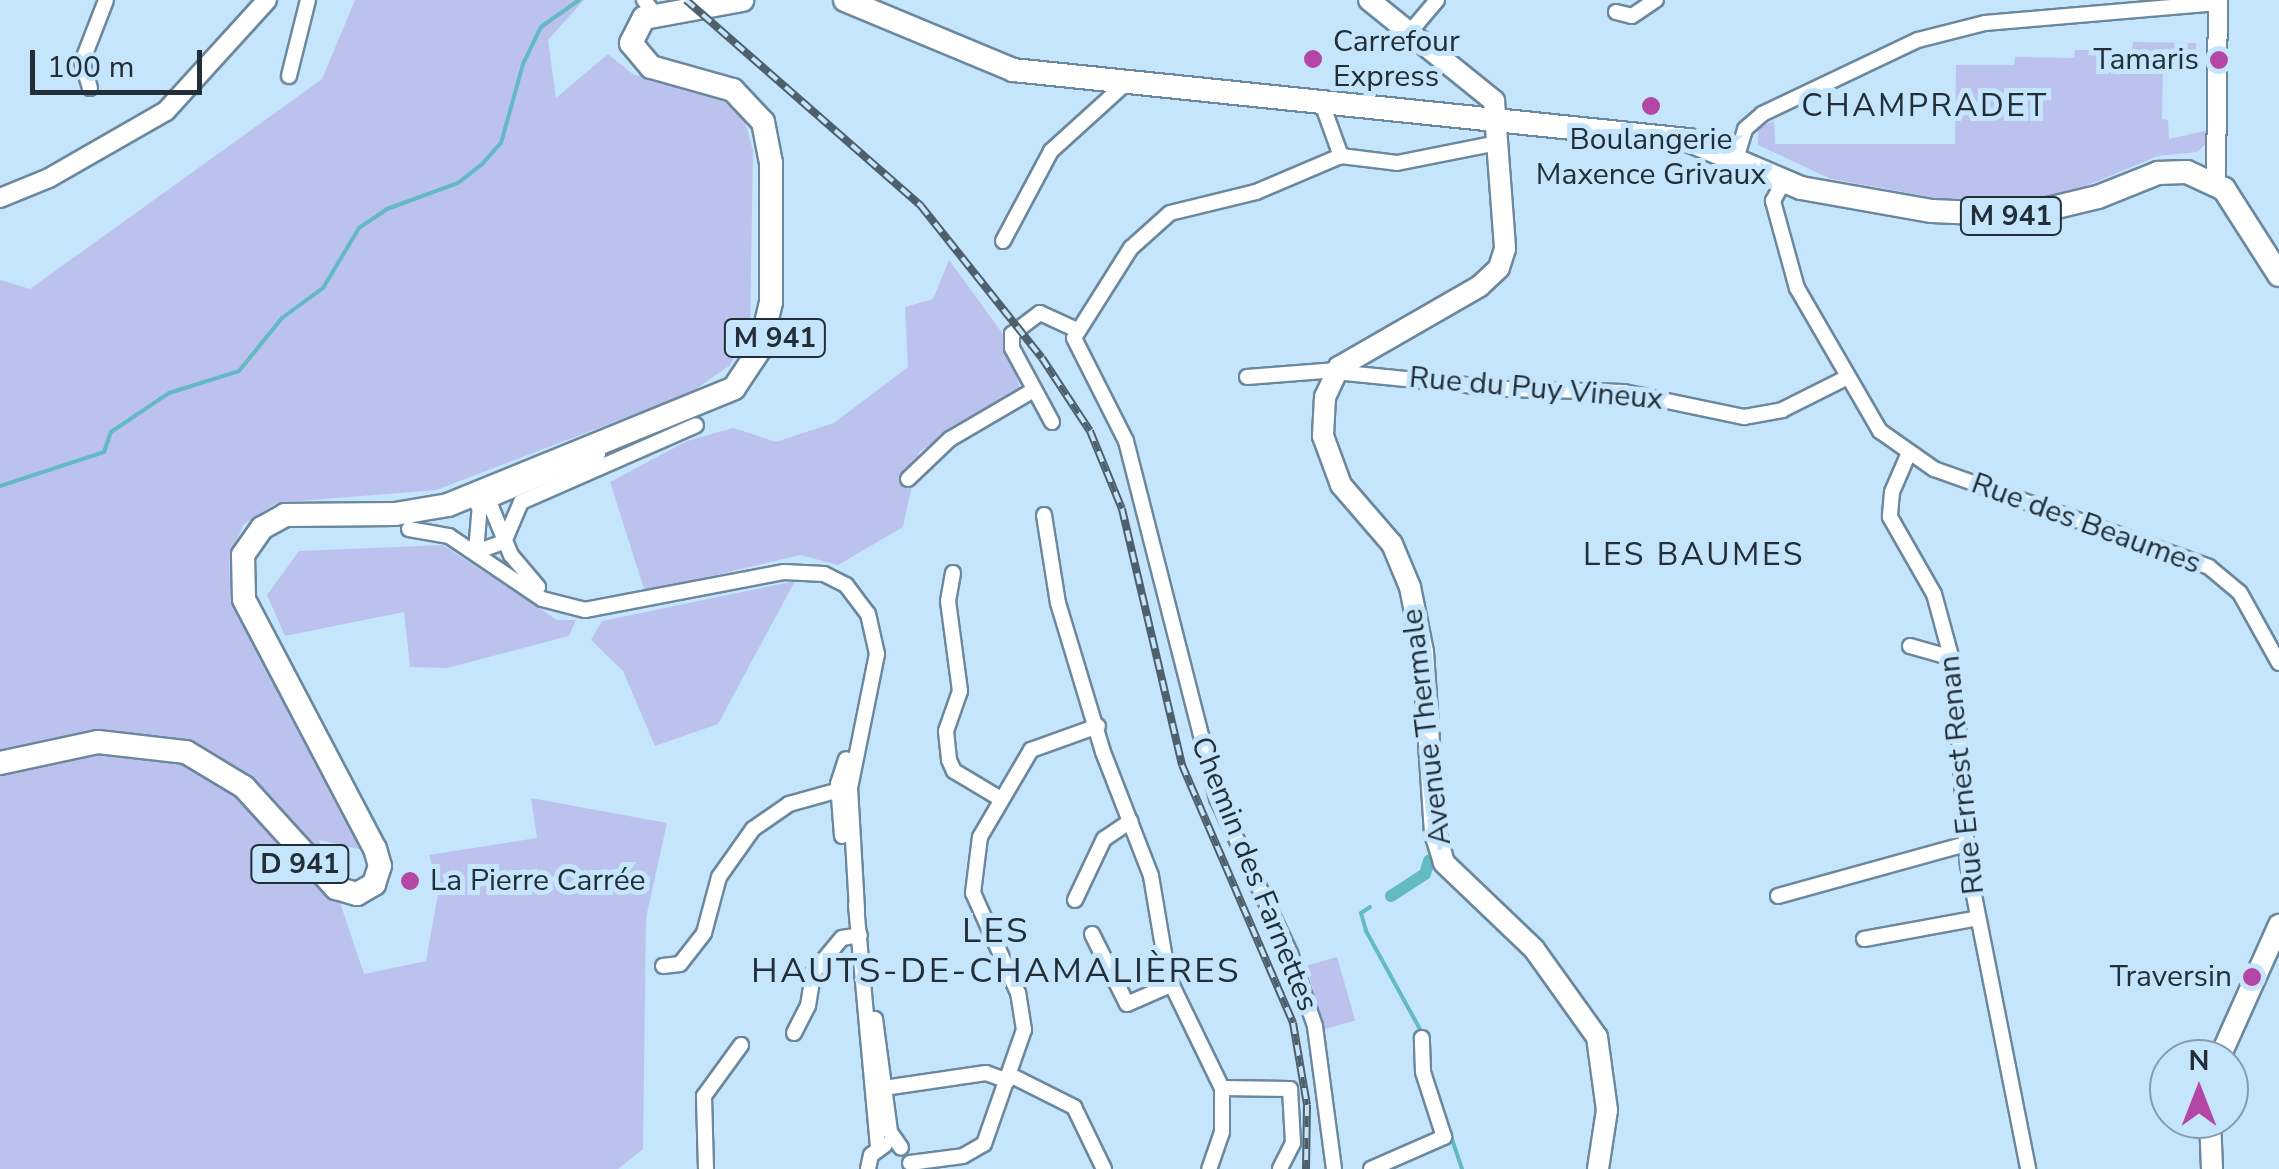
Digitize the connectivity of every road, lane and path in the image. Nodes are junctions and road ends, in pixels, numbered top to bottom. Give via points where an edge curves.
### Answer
1 (106, 0) edge
2 (266, 0) edge
3 (308, 0) edge
4 (742, 0) edge
5 (845, 0) edge
6 (1369, 0) edge
7 (1437, 0) edge
8 (1656, 0) edge
9 (2218, 2) edge
10 (658, 10) edge
11 (1616, 12) dead end
12 (1410, 32) junction
13 (289, 76) dead end
14 (1127, 82) junction
15 (90, 88) dead end
16 (1321, 101) junction
17 (1495, 118) junction
18 (1494, 144) junction
19 (1730, 153) junction
20 (1341, 156) junction
21 (2206, 179) junction
22 (1784, 181) junction
23 (1830, 194) junction
24 (0, 198) edge
25 (1003, 241) dead end
26 (2276, 278) edge
27 (1077, 330) junction
28 (1336, 371) junction
29 (1247, 377) dead end
30 (1846, 378) junction
31 (1034, 390) junction
32 (1052, 422) dead end
33 (696, 425) junction
34 (623, 438) junction
35 (1908, 455) junction
36 (908, 479) dead end
37 (448, 505) junction
38 (484, 508) junction
39 (1044, 515) dead end
40 (399, 529) junction
41 (504, 542) junction
42 (476, 552) junction
43 (953, 573) dead end
44 (558, 604) junction
45 (1910, 646) dead end
46 (1952, 658) junction
47 (2279, 663) edge
48 (293, 682) junction
49 (1098, 726) junction
50 (0, 763) edge
51 (0, 773) edge
52 (844, 789) junction
53 (1001, 799) junction
54 (1131, 821) junction
55 (1966, 844) junction
56 (373, 894) junction
57 (1778, 896) dead end
58 (1075, 900) dead end
59 (1978, 918) junction
60 (2279, 925) edge
61 (1092, 934) dead end
62 (860, 935) junction
63 (1864, 940) dead end
64 (663, 966) dead end
65 (864, 978) junction
66 (1170, 985) junction
67 (794, 1033) dead end
68 (1422, 1038) dead end
69 (2227, 1039) edge
70 (741, 1045) dead end
71 (1009, 1078) junction
72 (884, 1088) junction
73 (1222, 1088) junction
74 (2211, 1139) edge
75 (878, 1148) junction
76 (901, 1148) junction
77 (910, 1166) edge
78 (706, 1169) edge
79 (868, 1169) edge
80 (1104, 1169) edge
81 (1209, 1169) edge
82 (1280, 1169) edge
83 (1334, 1169) edge
84 (1371, 1169) edge
85 (1598, 1169) edge
86 (2028, 1169) edge
87 (2212, 1169) edge

1 - 15 street via 82,62
2 - 24 street via 166,111
3 - 13 street
4 - 10 main road
5 - 14 main road, M 941 via 1013,70
6 - 12 main road
7 - 12 street
8 - 11 street via 1632,16
9 - 19 street via 1985,23 1932,36 1762,114
9 - 21 street via 2218,143
10 - 33 main road, M 941 via 636,33 643,59 720,74 752,92 771,122 779,157 779,303 772,348 742,396
10 - 34 main road, M 941 via 632,34 640,62 717,81 744,98 763,122 770,163 771,302 760,349 734,388
12 - 17 main road via 1494,101
14 - 16 main road, M 941
14 - 25 street via 1052,151
16 - 17 main road, M 941
16 - 20 street
17 - 18 main road
17 - 19 main road, M 941
18 - 20 street via 1397,163
18 - 28 main road via 1506,230 1499,268 1480,286
19 - 22 main road, M 941
19 - 23 main road, M 941
20 - 27 street via 1256,192 1170,213 1150,226
21 - 23 main road, M 941 via 2158,174 2071,205 2003,217
21 - 26 main road via 2251,232
22 - 23 main road, M 941
22 - 30 street via 1773,200 1797,288
27 - 31 street via 1040,314 1015,330 1012,348
27 - 83 street, Chemin des Farnettes via 1074,348 1126,441 1217,798 1290,952 1314,1026
28 - 29 street, Rue du Puy Vineux
28 - 30 street, Rue du Puy Vineux via 1506,389 1624,392 1744,416 1782,410
28 - 85 main road, Avenue Thermale via 1322,417 1331,464 1398,553 1417,615 1437,844 1451,873 1522,935 1597,1037 1607,1110
30 - 35 street via 1880,431
31 - 32 street
31 - 36 street via 950,439
33 - 38 main road, M 941
33 - 41 street via 522,502
34 - 37 main road, M 941
34 - 38 street
35 - 46 street, Rue Ernest Renan via 1892,492 1890,517 1934,594
35 - 47 street, Rue des Beaumes via 2209,566 2240,593
37 - 38 street
37 - 48 main road, M 941 via 395,514 292,513 253,537 240,566 241,590
38 - 40 main road, M 941
38 - 41 street
38 - 42 street
39 - 49 street via 1054,586
40 - 42 street via 449,536
40 - 48 main road, M 941 via 307,522 276,533 259,550 252,570 255,595
41 - 42 street
41 - 44 street via 524,575
42 - 44 street
43 - 53 street via 948,601 960,693 946,731 949,760 954,771
44 - 52 street via 600,611 768,574 830,576 859,598 875,638 876,670
45 - 46 street
46 - 55 street, Rue Ernest Renan
48 - 56 main road, D 941 via 390,855 391,879
49 - 53 street via 1031,750
49 - 54 street
50 - 56 main road, D 941 via 98,742 186,752 244,786 336,888
51 - 56 main road, D 941 via 97,750 182,762 246,801 328,896 352,906
52 - 62 street
52 - 64 street via 789,804 753,828 719,877 704,933 680,964
53 - 71 street via 980,837 972,875 978,909 1025,1014
54 - 58 street via 1104,839
54 - 66 street via 1152,876
55 - 57 street
55 - 59 street, Rue Ernest Renan
59 - 63 street
59 - 86 street, Rue Ernest Renan
60 - 69 main road
61 - 66 street via 1127,1004
62 - 65 street
62 - 67 street via 842,938 808,981 808,1006
65 - 72 street
65 - 75 street
66 - 73 street
68 - 84 street via 1423,1072 1444,1137
70 - 78 street via 704,1096
71 - 72 street via 986,1073
71 - 77 street via 978,1148
71 - 80 street via 1074,1107
72 - 76 street via 890,1132
73 - 81 street via 1222,1132
73 - 82 street via 1290,1089 1294,1143
74 - 87 main road
75 - 76 street
75 - 79 street
76 - 77 street

